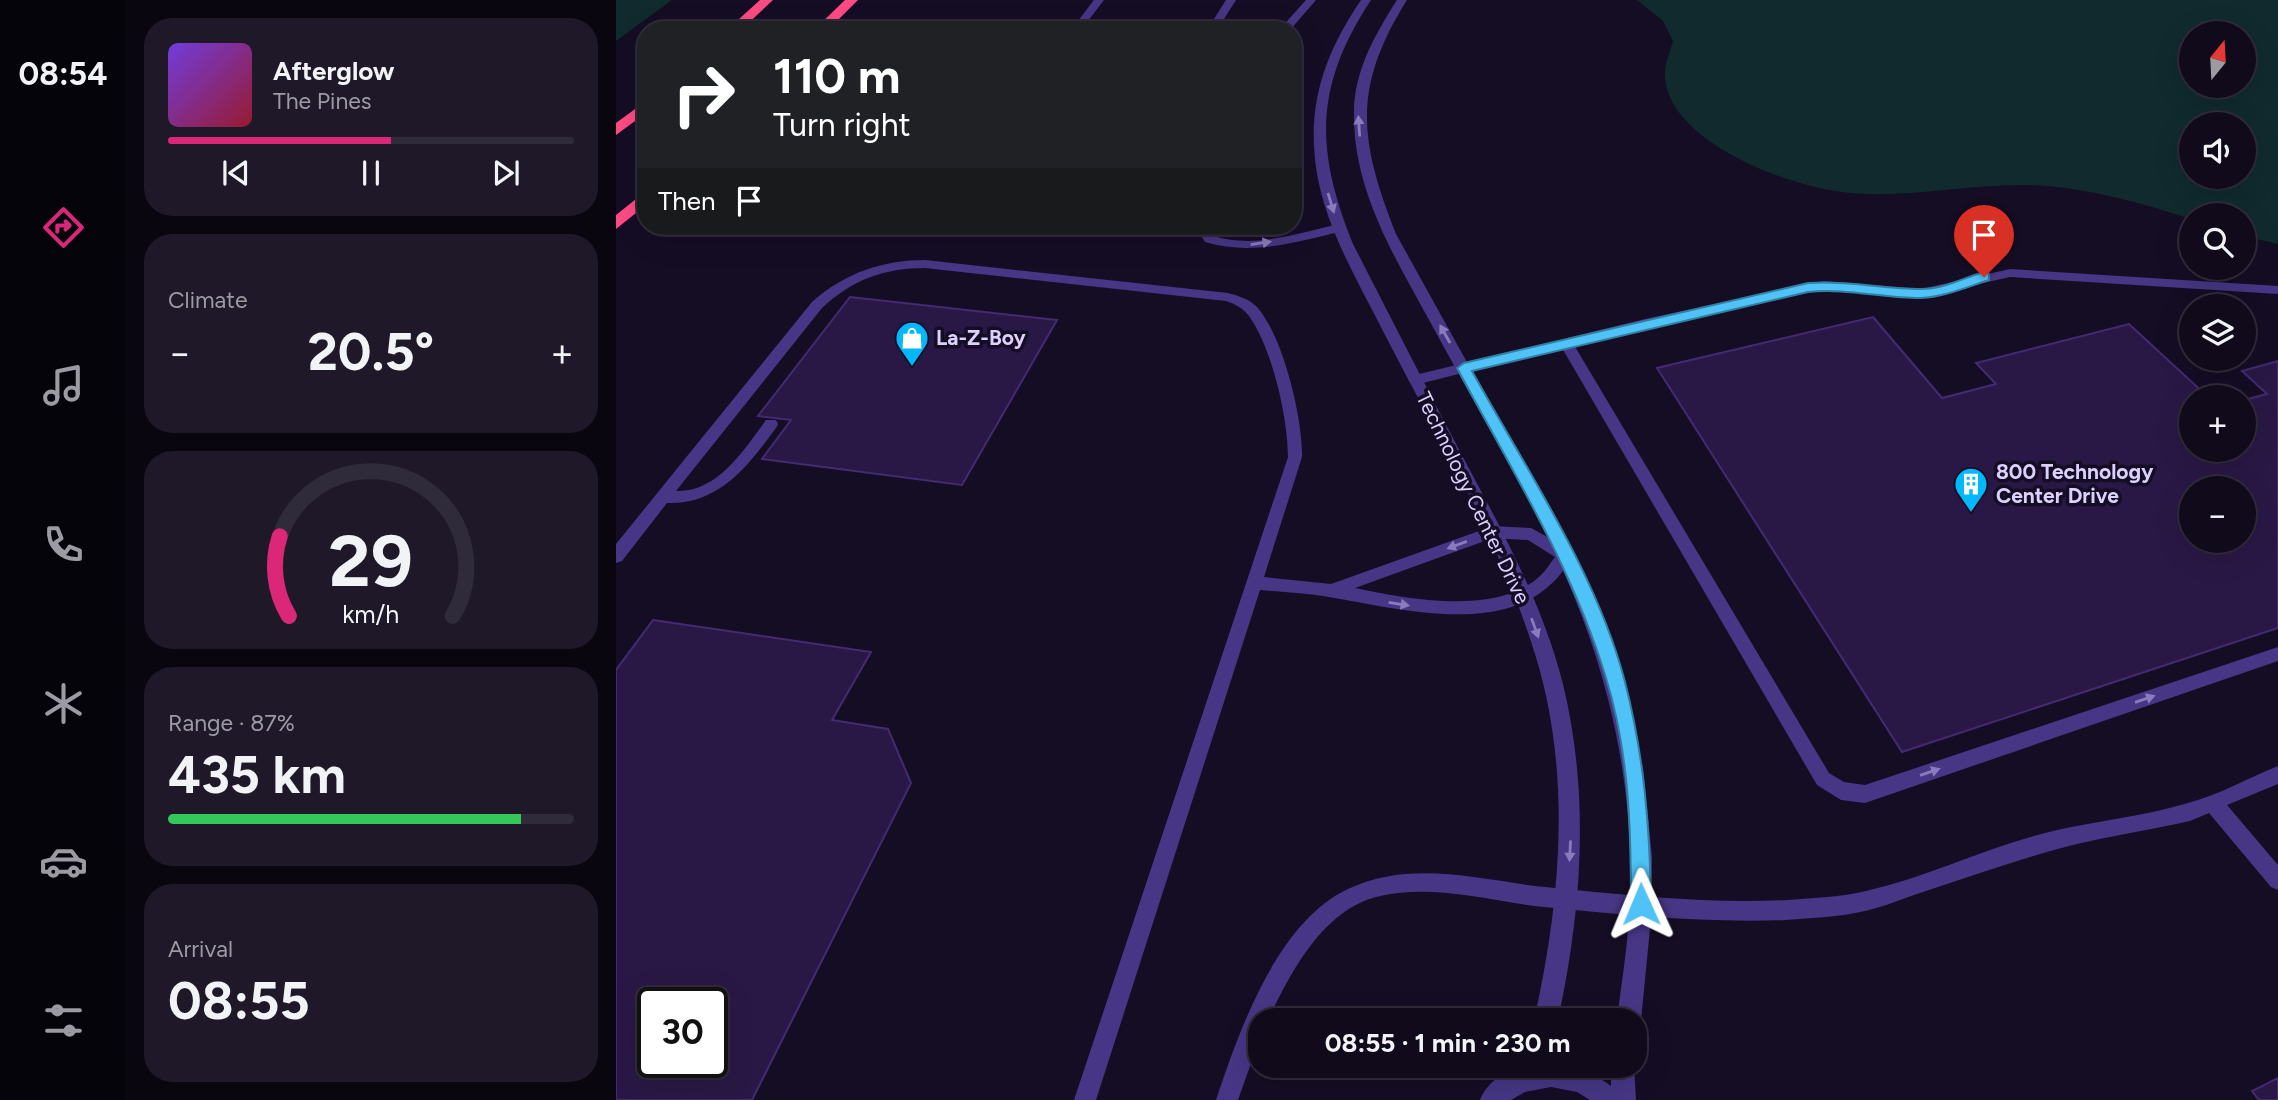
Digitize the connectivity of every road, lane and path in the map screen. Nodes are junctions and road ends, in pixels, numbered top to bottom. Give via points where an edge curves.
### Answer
1 (767, 0) edge
2 (852, 0) edge
3 (1099, 0) edge
4 (1231, 0) edge
5 (1311, 0) edge
6 (1366, 0) edge
7 (1402, 0) edge
8 (743, 21) edge
9 (830, 21) edge
10 (1083, 21) edge
11 (1218, 21) edge
12 (1292, 21) edge
13 (637, 113) edge
14 (616, 131) edge
15 (637, 204) edge
16 (616, 224) edge
17 (1339, 228) junction
18 (1207, 235) edge
19 (2278, 290) edge
20 (1566, 343) junction
21 (1464, 368) junction
22 (1415, 380) junction
23 (771, 424) dead end
24 (664, 497) junction
25 (1493, 532) junction
26 (1565, 555) junction
27 (616, 556) edge
28 (1254, 582) junction
29 (1332, 590) junction
30 (1522, 595) junction
31 (2278, 654) edge
32 (2278, 775) edge
33 (2213, 803) junction
34 (2278, 880) edge
35 (1567, 899) junction
36 (1641, 904) junction
37 (1548, 1008) edge
38 (1630, 1008) edge
39 (1514, 1078) edge
40 (1623, 1078) edge
41 (1498, 1094) edge
42 (1085, 1100) edge
43 (1227, 1100) edge
44 (1610, 1100) edge
45 (1624, 1100) edge

1 - 8 highway
2 - 9 highway
3 - 10 lane
4 - 11 lane
5 - 12 lane
6 -> 17 street, Technology Center Drive via 1329,62 1321,95 1320,155
21 -> 7 street via 1389,234 1370,190 1361,151 1358,118 1364,75 1378,36
13 - 14 highway
15 - 16 highway
18 -> 17 lane via 1233,245 1260,244
17 - 22 street, Technology Center Drive
19 - 20 lane via 2010,273 1922,293 1824,285
20 - 21 lane
20 -> 31 lane via 1822,779 1841,791 1865,794
21 - 22 lane
21 - 26 street
22 - 25 street, Technology Center Drive
23 - 24 lane via 737,468 716,486 689,496
24 - 27 lane
24 - 28 lane via 817,304 868,272 925,264 1228,297 1255,314 1295,427 1295,457
25 - 26 lane via 1531,534
25 -> 29 lane
25 - 30 street, Technology Center Drive
26 - 30 lane via 1548,581
26 - 36 street via 1589,605 1619,692 1634,767
28 - 29 lane
28 - 42 lane
29 -> 30 lane via 1390,603 1445,608
30 -> 35 street, Technology Center Drive via 1554,688 1567,769 1571,826
32 - 33 lane
33 - 34 lane
33 - 36 lane via 2044,843 1853,903 1784,909
35 - 36 lane
35 - 37 street, Technology Center Drive
35 - 43 lane via 1413,883 1390,884 1352,897 1320,924 1276,982 1249,1034
36 - 38 street
39 - 41 street
40 - 45 street
41 - 44 street via 1534,1076 1567,1075

